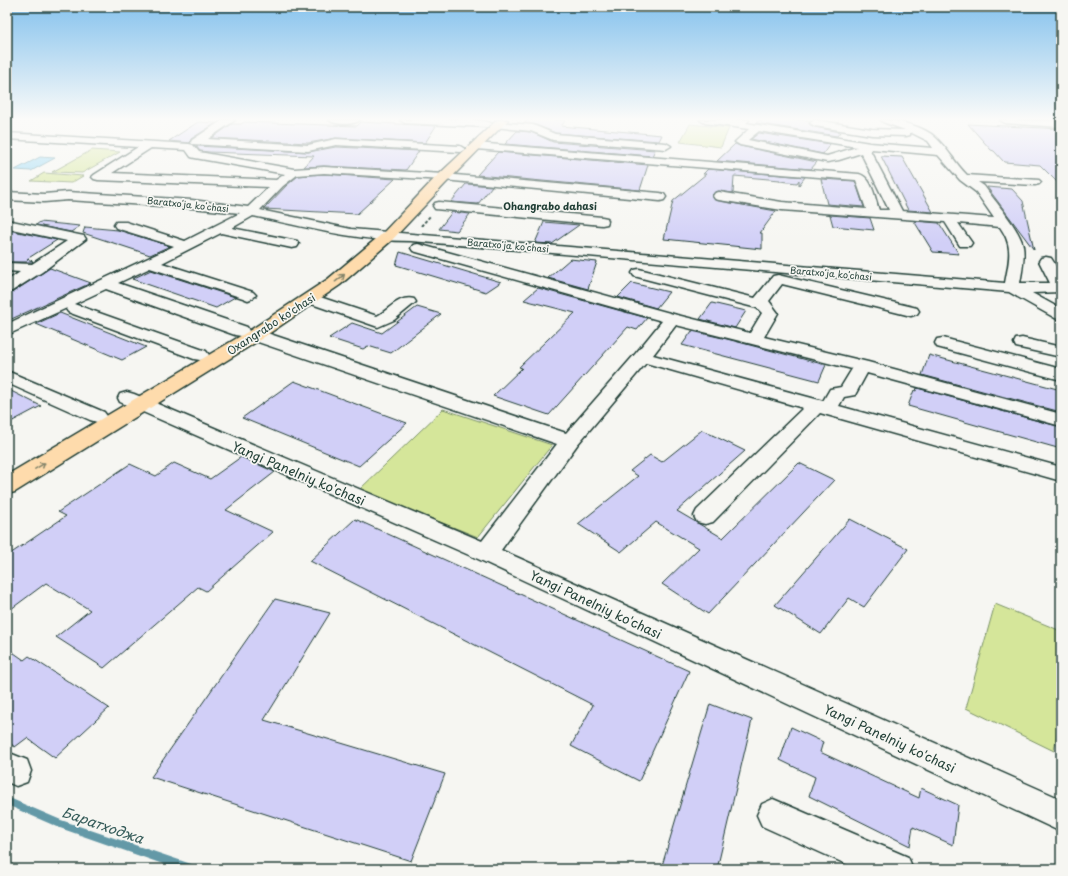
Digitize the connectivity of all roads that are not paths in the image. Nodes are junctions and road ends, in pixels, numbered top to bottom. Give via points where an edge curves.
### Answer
1 (123, 161) edge
2 (229, 161) edge
3 (454, 161) edge
4 (666, 161) edge
5 (873, 161) edge
6 (949, 161) edge
7 (168, 168) dead end
8 (276, 169) junction
9 (294, 172) junction
10 (100, 176) junction
11 (964, 178) junction
12 (432, 180) junction
13 (1035, 182) dead end
14 (279, 184) junction
15 (364, 184) dead end
16 (7, 196) edge
17 (68, 196) junction
18 (719, 196) dead end
19 (660, 197) dead end
20 (33, 198) junction
21 (439, 206) road end
22 (14, 208) dead end
23 (244, 211) junction
24 (175, 212) dead end
25 (874, 213) junction
26 (898, 215) junction
27 (949, 219) junction
28 (1004, 223) junction
29 (7, 224) edge
30 (121, 225) dead end
31 (219, 229) junction
32 (379, 236) junction
33 (593, 242) junction
34 (414, 243) junction
35 (965, 243) dead end
36 (292, 244) dead end
37 (186, 246) junction
38 (1046, 261) dead end
39 (150, 263) junction
40 (7, 267) edge
41 (36, 269) junction
42 (639, 273) dead end
43 (105, 284) junction
44 (7, 288) edge
45 (1012, 288) junction
46 (1060, 288) edge
47 (248, 294) dead end
48 (310, 299) junction
49 (408, 302) dead end
50 (763, 305) junction
51 (74, 309) dead end
52 (911, 311) dead end
53 (1061, 315) edge
54 (672, 319) junction
55 (7, 330) edge
56 (248, 333) junction
57 (754, 340) junction
58 (943, 343) dead end
59 (1022, 343) dead end
60 (1061, 352) edge
61 (200, 356) junction
62 (642, 357) junction
63 (862, 366) junction
64 (1061, 375) edge
65 (7, 376) edge
66 (134, 401) junction
67 (822, 408) junction
68 (97, 416) junction
69 (1061, 420) edge
70 (570, 441) junction
71 (7, 468) edge
72 (1061, 474) edge
73 (7, 486) edge
74 (705, 516) dead end
75 (486, 553) junction
76 (773, 815) dead end
77 (1061, 816) edge
78 (896, 869) edge

1 - 10 street
2 - 8 street
3 - 12 main road, Oxangrabo ko'chasi
4 - 25 street via 859,176
5 - 26 street
6 - 11 street
7 - 8 street via 272,172
8 - 9 street
9 - 12 street via 324,170
9 - 14 street
10 - 14 street
10 - 17 street
11 - 13 street
11 - 28 street via 980,189
12 - 15 street
12 - 19 street
12 - 32 main road, Oxangrabo ko'chasi
12 - 32 main road, Oxangrabo ko'chasi
14 - 23 street
16 - 20 street, Baratxoʻja koʻchasi
17 - 20 street, Baratxoʻja koʻchasi
17 - 23 street, Baratxoʻja koʻchasi via 141,199
18 - 25 street via 782,206
20 - 22 street
21 - 33 street via 604,216
23 - 24 street via 228,217
23 - 31 street
23 - 32 street, Baratxoʻja koʻchasi via 351,233
25 - 26 street
26 - 27 street
27 - 28 street
27 - 35 street
28 - 45 street via 1014,239 1017,255
29 - 41 street via 79,239
30 - 37 street
31 - 36 street
31 - 37 street
32 - 34 street, Baratxoʻja koʻchasi
48 -> 32 main road, Oxangrabo ko'chasi via 348,271
32 - 56 main road, Oxangrabo ko'chasi
33 - 34 street, Baratxoʻja koʻchasi
33 - 45 street, Baratxoʻja koʻchasi
34 - 54 street
37 - 39 street
38 - 46 street
39 - 43 street
39 - 47 street
40 - 41 street
41 - 44 street
42 - 50 street
43 - 55 street
43 - 56 street
45 - 46 street, Baratxoʻja koʻchasi
45 - 53 street
48 - 49 street via 378,322
48 - 56 main road, Oxangrabo ko'chasi
50 - 52 street via 761,301 778,279
50 - 57 street via 770,313
51 - 61 street
54 - 57 street
54 - 62 street
56 - 61 main road, Oxangrabo ko'chasi
56 - 66 main road, Oxangrabo ko'chasi
56 - 70 street
57 - 63 street
58 - 64 street
59 - 60 street
61 - 66 main road, Oxangrabo ko'chasi
62 - 67 street
62 - 70 street
63 - 67 street via 848,391 837,393
63 - 69 street
65 - 68 street
66 - 68 main road, Oxangrabo ko'chasi
73 -> 66 main road, Oxangrabo ko'chasi
66 - 75 street, Yangi Panelniy ko'chasi
67 - 72 street
67 - 74 street
68 - 71 main road, Oxangrabo ko'chasi
70 - 75 street
75 - 77 street, Yangi Panelniy ko'chasi
76 - 78 street

